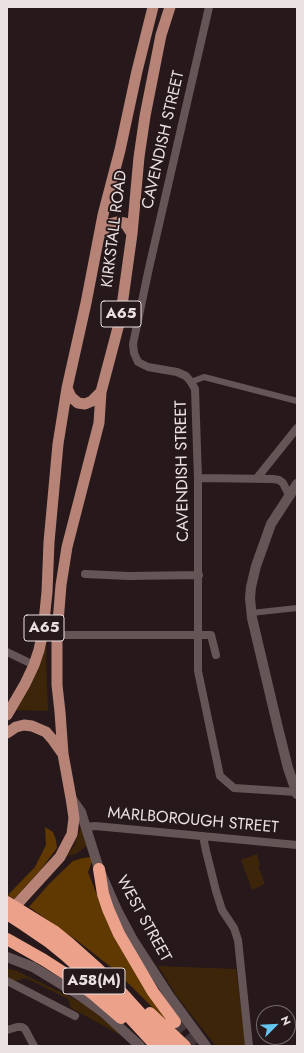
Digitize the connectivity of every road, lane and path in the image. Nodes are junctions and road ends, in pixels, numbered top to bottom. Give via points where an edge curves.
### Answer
1 (153, 7) edge
2 (170, 7) edge
3 (209, 7) edge
4 (132, 234) junction
5 (100, 236) junction
6 (191, 382) junction
7 (66, 388) junction
8 (101, 392) junction
9 (297, 401) edge
10 (297, 428) edge
11 (198, 478) junction
12 (257, 478) junction
13 (297, 484) edge
14 (289, 495) junction
15 (84, 574) dead end
16 (199, 575) junction
17 (297, 608) edge
18 (251, 612) junction
19 (57, 635) junction
20 (198, 636) junction
21 (7, 652) edge
22 (216, 655) dead end
23 (34, 664) junction
24 (7, 715) edge
25 (7, 733) edge
26 (62, 754) junction
27 (296, 793) edge
28 (71, 798) junction
29 (86, 827) junction
30 (203, 836) junction
31 (297, 845) edge
32 (99, 869) junction
33 (7, 902) edge
34 (7, 914) edge
35 (28, 920) junction
36 (7, 939) edge
37 (7, 956) edge
38 (7, 964) edge
39 (7, 981) edge
40 (60, 983) junction
41 (123, 994) junction
42 (75, 1016) dead end
43 (175, 1022) tunnel mouth
44 (7, 1030) edge
45 (154, 1044) edge
46 (34, 1046) edge
47 (140, 1046) edge
48 (170, 1046) edge
49 (185, 1046) edge
50 (206, 1046) edge
51 (249, 1046) edge

1 - 5 main road, KIRKSTALL ROAD / A65
2 - 4 main road, KIRKSTALL ROAD / A65 via 161,35 145,116
3 - 6 street, CAVENDISH STREET via 133,344 138,362 148,367 177,372
4 - 5 main road via 125,223 117,222 109,224
4 - 8 main road, KIRKSTALL ROAD / A65 via 120,320
5 - 7 main road, KIRKSTALL ROAD / A65
6 - 9 street via 204,377
6 - 11 street, CAVENDISH STREET via 196,398
7 - 8 main road via 72,398 85,404
7 - 23 main road, KIRKSTALL ROAD / A65 via 58,444 45,618
8 - 19 main road, KIRKSTALL ROAD / A65 via 99,423 67,547 58,604
10 - 12 street
11 - 12 street
11 - 16 street, CAVENDISH STREET
12 - 14 street via 279,480
13 - 14 street
14 - 18 street via 271,524 258,559 251,587
15 - 16 street
16 - 20 street, CAVENDISH STREET
17 - 18 street
18 - 27 street
19 - 20 street
19 - 26 main road, A65 via 57,685
20 - 22 street via 212,635
20 - 27 street, CAVENDISH STREET via 198,671 220,776 234,788
21 - 23 street
23 - 24 main road, A65
25 - 26 main road, A65 via 24,725 40,728 50,735
26 - 28 main road, A65
28 - 29 street, WEST STREET via 81,812
28 - 34 main road, A65 via 74,818 72,834 60,857
29 - 30 street, MARLBOROUGH STREET
29 - 32 street, WEST STREET
30 - 31 street, MARLBOROUGH STREET
30 - 51 street via 222,910 234,928 238,940
32 - 43 highway, A58(M) via 104,899 119,934 153,992
32 - 50 street, WEST STREET via 133,940
33 - 35 highway, A58(M)
34 - 35 highway, A58(M)
35 - 41 highway, A58(M) via 54,931
35 - 45 highway, A58(M) via 106,992
36 - 45 highway, A58(M) via 82,986
37 - 40 street via 33,967
38 - 40 street
39 - 42 street
40 - 47 street via 104,1013
41 - 48 highway, A58(M)
41 - 49 highway, A58(M) via 146,1009
44 - 46 street via 22,1027

